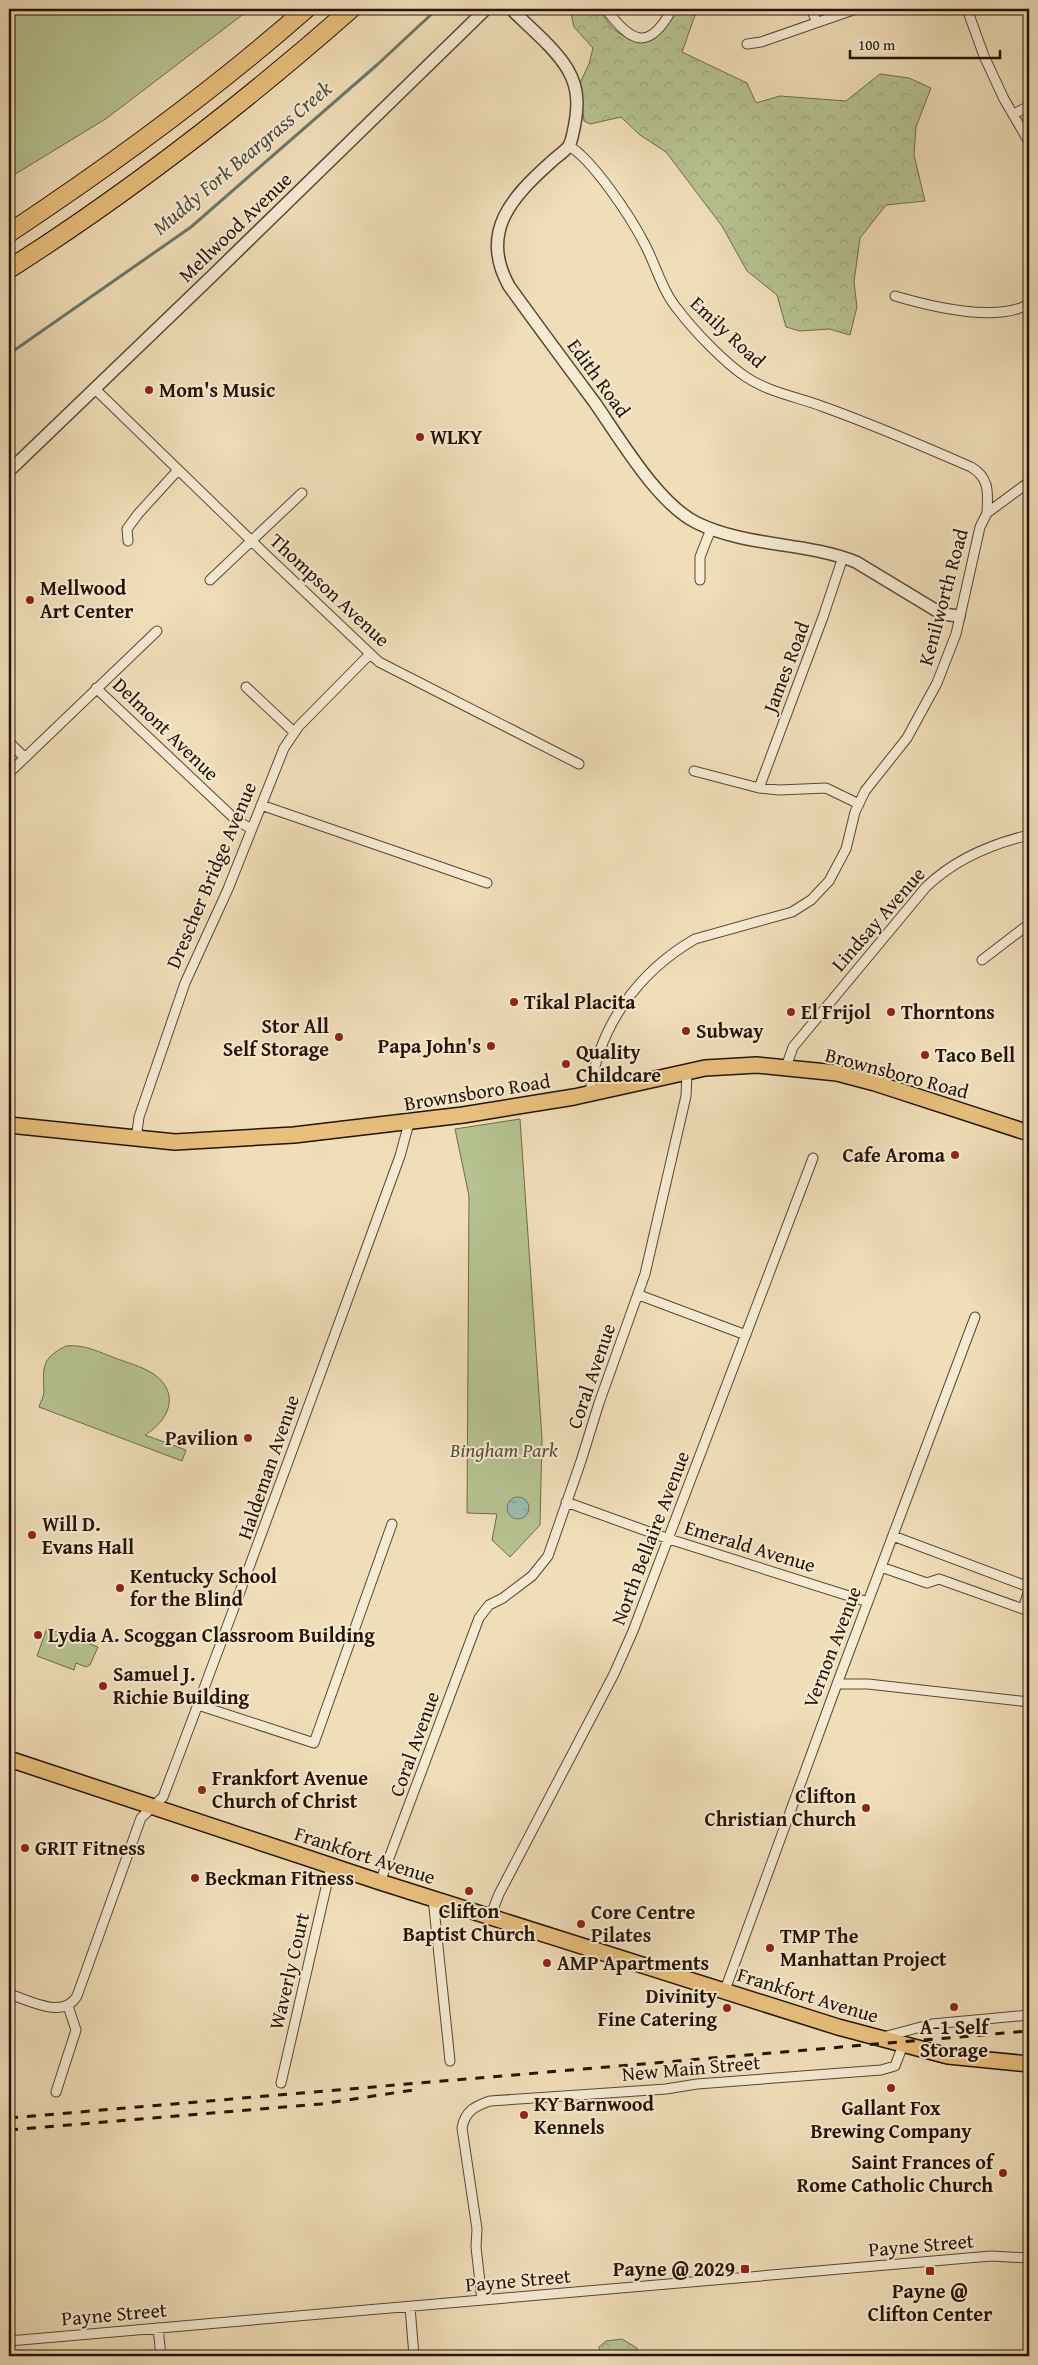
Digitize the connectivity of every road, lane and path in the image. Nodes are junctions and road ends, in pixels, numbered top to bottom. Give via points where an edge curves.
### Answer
1 (306, 9) edge
2 (351, 9) edge
3 (486, 9) edge
4 (511, 9) edge
5 (606, 9) edge
6 (672, 9) edge
7 (811, 9) edge
8 (856, 9) edge
9 (967, 9) edge
10 (817, 22) junction
11 (746, 44) dead end
12 (1029, 106) edge
13 (1014, 114) junction
14 (1029, 142) edge
15 (569, 146) junction
16 (9, 234) edge
17 (9, 269) edge
18 (895, 296) dead end
19 (1029, 304) edge
20 (1020, 310) junction
21 (1029, 313) edge
22 (95, 389) junction
23 (178, 470) junction
24 (9, 471) edge
25 (1029, 482) edge
26 (302, 493) dead end
27 (987, 513) junction
28 (711, 529) junction
29 (251, 540) junction
30 (128, 541) dead end
31 (843, 557) junction
32 (210, 580) dead end
33 (700, 580) dead end
34 (959, 616) junction
35 (157, 631) dead end
36 (370, 654) junction
37 (246, 687) dead end
38 (96, 688) junction
39 (294, 732) junction
40 (9, 742) edge
41 (24, 757) junction
42 (579, 764) dead end
43 (694, 771) dead end
44 (9, 773) edge
45 (759, 788) junction
46 (859, 804) junction
47 (261, 805) junction
48 (252, 829) junction
49 (1029, 835) edge
50 (487, 883) dead end
51 (1029, 924) edge
52 (982, 960) dead end
53 (786, 1066) junction
54 (687, 1072) junction
55 (590, 1093) junction
56 (409, 1123) junction
57 (9, 1126) edge
58 (1029, 1133) edge
59 (136, 1139) junction
60 (813, 1158) dead end
61 (639, 1295) junction
62 (975, 1317) dead end
63 (746, 1335) junction
64 (566, 1502) junction
65 (392, 1524) dead end
66 (893, 1536) junction
67 (669, 1539) junction
68 (881, 1567) junction
69 (1029, 1588) edge
70 (868, 1602) junction
71 (837, 1684) junction
72 (1029, 1702) edge
73 (198, 1705) junction
74 (9, 1759) edge
75 (152, 1808) junction
76 (331, 1866) junction
77 (380, 1882) junction
78 (433, 1898) junction
79 (490, 1917) junction
80 (725, 1990) junction
81 (9, 1994) edge
82 (68, 2006) junction
83 (1029, 2015) edge
84 (878, 2038) junction
85 (903, 2045) junction
86 (450, 2061) dead end
87 (1029, 2064) edge
88 (282, 2083) dead end
89 (56, 2092) dead end
90 (1029, 2258) edge
91 (482, 2300) junction
92 (410, 2307) junction
93 (158, 2328) junction
94 (9, 2341) edge
95 (161, 2356) edge
96 (414, 2356) edge

1 - 16 highway via 156,131
2 - 17 highway via 282,69 173,155
3 - 22 street, Mellwood Avenue
4 - 15 street via 563,63 572,77 578,102
5 - 6 street via 626,34 639,38 658,31
7 - 10 street
8 - 10 street
9 - 13 street via 984,56
10 - 11 street via 762,42
12 - 13 street
13 - 14 street
15 - 27 street, Emily Road via 588,161 631,221 643,240 666,294 678,311 736,369 763,386 842,413 978,471 987,483
15 - 28 street, Edith Road via 521,191 503,217 498,241 502,272 664,498 696,523
18 - 20 street via 949,310
19 - 20 street
20 - 21 street
22 - 23 street, Thompson Avenue
22 - 24 street, Mellwood Avenue
23 - 29 street, Thompson Avenue
23 - 30 street via 127,529
25 - 27 street, Kenilworth Road
26 - 29 street
27 - 34 street, Kenilworth Road via 978,534
28 - 31 street, Edith Road
28 - 33 street via 700,556
29 - 32 street
29 - 36 street, Thompson Avenue
31 - 34 street, Edith Road via 942,614
31 - 45 street, James Road
34 - 46 street, Kenilworth Road via 952,646 923,711
35 - 38 street, Delmont Avenue
36 - 39 street, Drescher Bridge Avenue
36 - 42 street, Thompson Avenue via 379,662
37 - 39 street
38 - 41 street
38 - 48 street, Delmont Avenue via 237,821
39 - 47 street, Drescher Bridge Avenue via 284,748
40 - 41 street
41 - 44 street
43 - 45 street
45 - 46 street via 826,788
46 - 55 street, Kenilworth Road via 838,866 811,900 792,912 695,939 646,976 616,1015 594,1068
47 - 48 street, Drescher Bridge Avenue
47 - 50 street
48 - 59 street, Drescher Bridge Avenue via 181,992 139,1116
49 - 53 street, Lindsay Avenue via 957,862 926,887 792,1048
51 - 52 street
53 - 54 main road, Brownsboro Road via 726,1066
53 - 58 main road, Brownsboro Road via 837,1073 875,1083
54 - 55 main road, Brownsboro Road
54 - 61 street, Coral Avenue via 686,1096
55 - 56 main road, Brownsboro Road
56 - 59 main road, Brownsboro Road via 257,1138 175,1142
56 - 73 street, Haldeman Avenue via 403,1148 249,1574
57 - 59 main road, Brownsboro Road
60 - 63 street, North Bellaire Avenue
61 - 63 street
61 - 64 street, Coral Avenue
62 - 66 street, Vernon Avenue
63 - 67 street, North Bellaire Avenue
64 - 67 street, Emerald Avenue
64 - 77 street, Coral Avenue via 543,1564 532,1576 483,1606
65 - 73 street via 314,1743
66 - 68 street, Vernon Avenue
66 - 69 street
67 - 70 street, Emerald Avenue
67 - 79 street, North Bellaire Avenue via 614,1674 507,1878
68 - 69 street via 927,1583 939,1579 1023,1609
68 - 70 street, Vernon Avenue
70 - 71 street, Vernon Avenue
71 - 72 street via 868,1684
71 - 80 street, Vernon Avenue
73 - 75 street, Haldeman Avenue via 163,1797
74 - 75 main road, Frankfort Avenue
75 - 76 main road, Frankfort Avenue
75 - 82 street, Haldeman Avenue via 141,1818 77,1996
76 - 77 main road, Frankfort Avenue
76 - 88 street, Waverly Court
77 - 78 main road, Frankfort Avenue
78 - 79 main road, Frankfort Avenue
78 - 86 street
79 - 80 main road, Frankfort Avenue
80 - 84 main road, Frankfort Avenue
81 - 82 street via 56,2008
82 - 89 street via 76,2030
83 - 84 street via 932,2024
84 - 85 main road, Frankfort Avenue
85 - 87 main road, Frankfort Avenue via 948,2056
85 - 91 street, New Main Street via 895,2066 881,2070 478,2104 469,2111 464,2122 463,2139 477,2229
90 - 91 street, Payne Street via 990,2256
91 - 92 street, Payne Street
92 - 93 street, Payne Street
92 - 96 street
93 - 94 street, Payne Street
93 - 95 street

